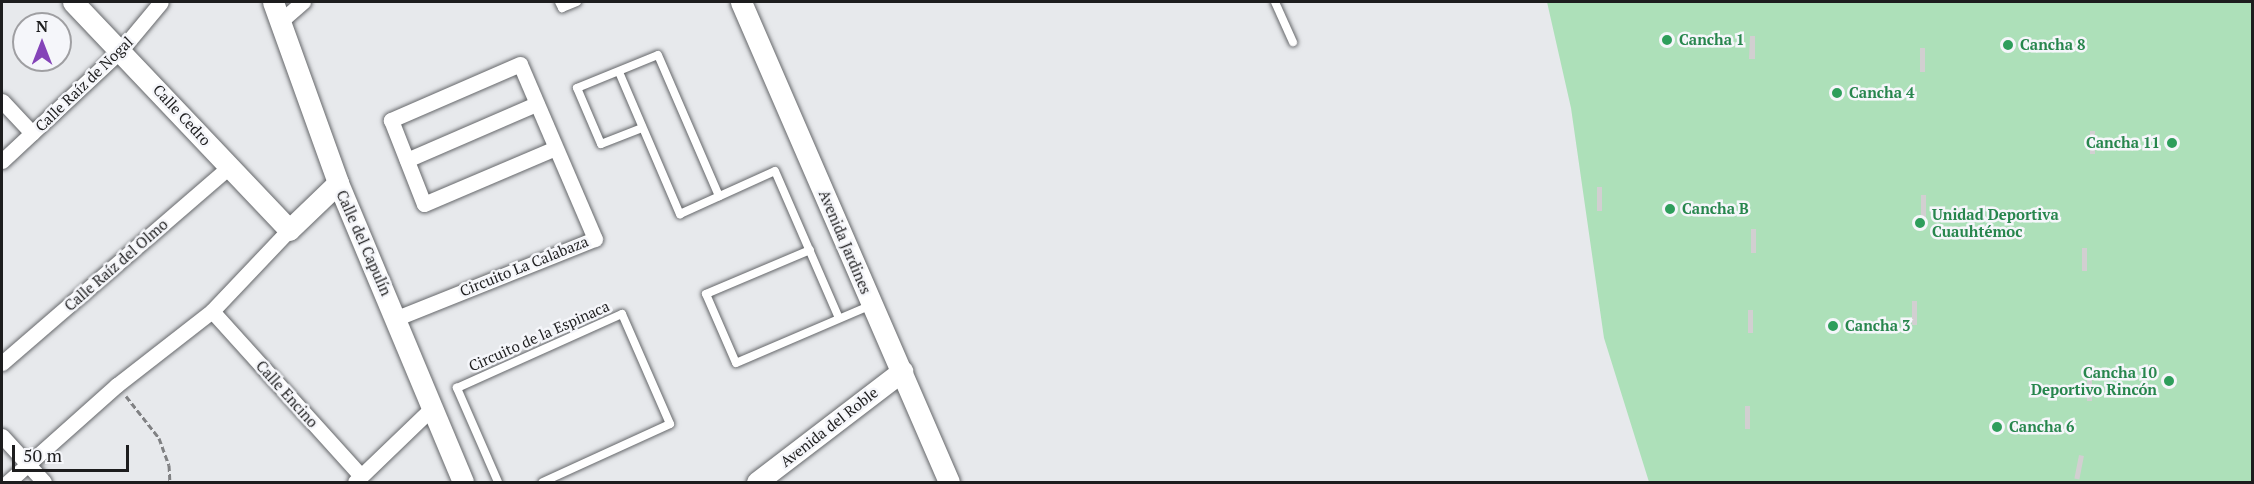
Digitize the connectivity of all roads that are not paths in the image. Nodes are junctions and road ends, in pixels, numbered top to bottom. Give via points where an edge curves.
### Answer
1 (73, 2) edge
2 (161, 2) edge
3 (303, 2) edge
4 (559, 2) edge
5 (577, 2) edge
6 (741, 2) edge
7 (1275, 2) edge
8 (277, 11) edge
9 (1293, 42) dead end
10 (121, 50) junction
11 (619, 72) junction
12 (2, 101) edge
13 (537, 104) junction
14 (642, 128) junction
15 (32, 134) junction
16 (555, 148) junction
17 (407, 160) junction
18 (2, 161) edge
19 (230, 166) junction
20 (338, 183) junction
21 (719, 196) junction
22 (289, 230) junction
23 (810, 250) junction
24 (872, 304) junction
25 (212, 310) junction
26 (397, 318) junction
27 (839, 318) junction
28 (2, 363) edge
29 (902, 371) junction
30 (433, 407) junction
31 (2, 436) edge
32 (27, 464) junction
33 (358, 479) edge
34 (8, 483) edge
35 (44, 483) edge
36 (463, 483) edge
37 (498, 483) edge
38 (543, 483) edge
39 (757, 483) edge
40 (949, 483) edge

1 - 10 street, Calle Cedro
2 - 10 street, Calle Raíz de Nogal
3 - 8 street
4 - 5 lane via 562,8
6 - 24 street, Avenida Jardines
7 - 9 lane
8 - 20 street, Calle del Capulín
10 - 15 street, Calle Raíz de Nogal
10 - 19 street, Calle Cedro
11 - 14 lane
11 - 14 lane via 578,88 601,144
11 - 21 lane via 658,55
12 - 15 street
13 - 16 street, Circuito La Calabaza
13 - 17 street
13 - 17 street, Circuito La Calabaza via 520,64 391,120
14 - 21 lane via 680,214
15 - 18 street, Calle Raíz de Nogal
16 - 17 street, Circuito La Calabaza via 424,204
16 - 26 street, Circuito La Calabaza via 595,239
19 - 22 street, Calle Cedro
19 - 28 street, Calle Raíz del Olmo
20 - 22 street
20 - 26 street, Calle del Capulín
21 - 23 lane via 775,171
22 - 25 street
23 - 27 lane
23 - 27 lane via 706,294 736,363
24 - 27 lane
24 - 29 street, Avenida Jardines
25 - 32 street via 117,385
25 - 33 street, Calle Encino
26 - 30 street, Calle del Capulín
29 - 39 street, Avenida del Roble
29 - 40 street, Avenida Jardines
30 - 33 street
30 - 36 street, Calle del Capulín
31 - 32 street
32 - 34 street
32 - 35 street
37 - 38 lane, Circuito de la Espinaca via 457,388 622,314 670,424

